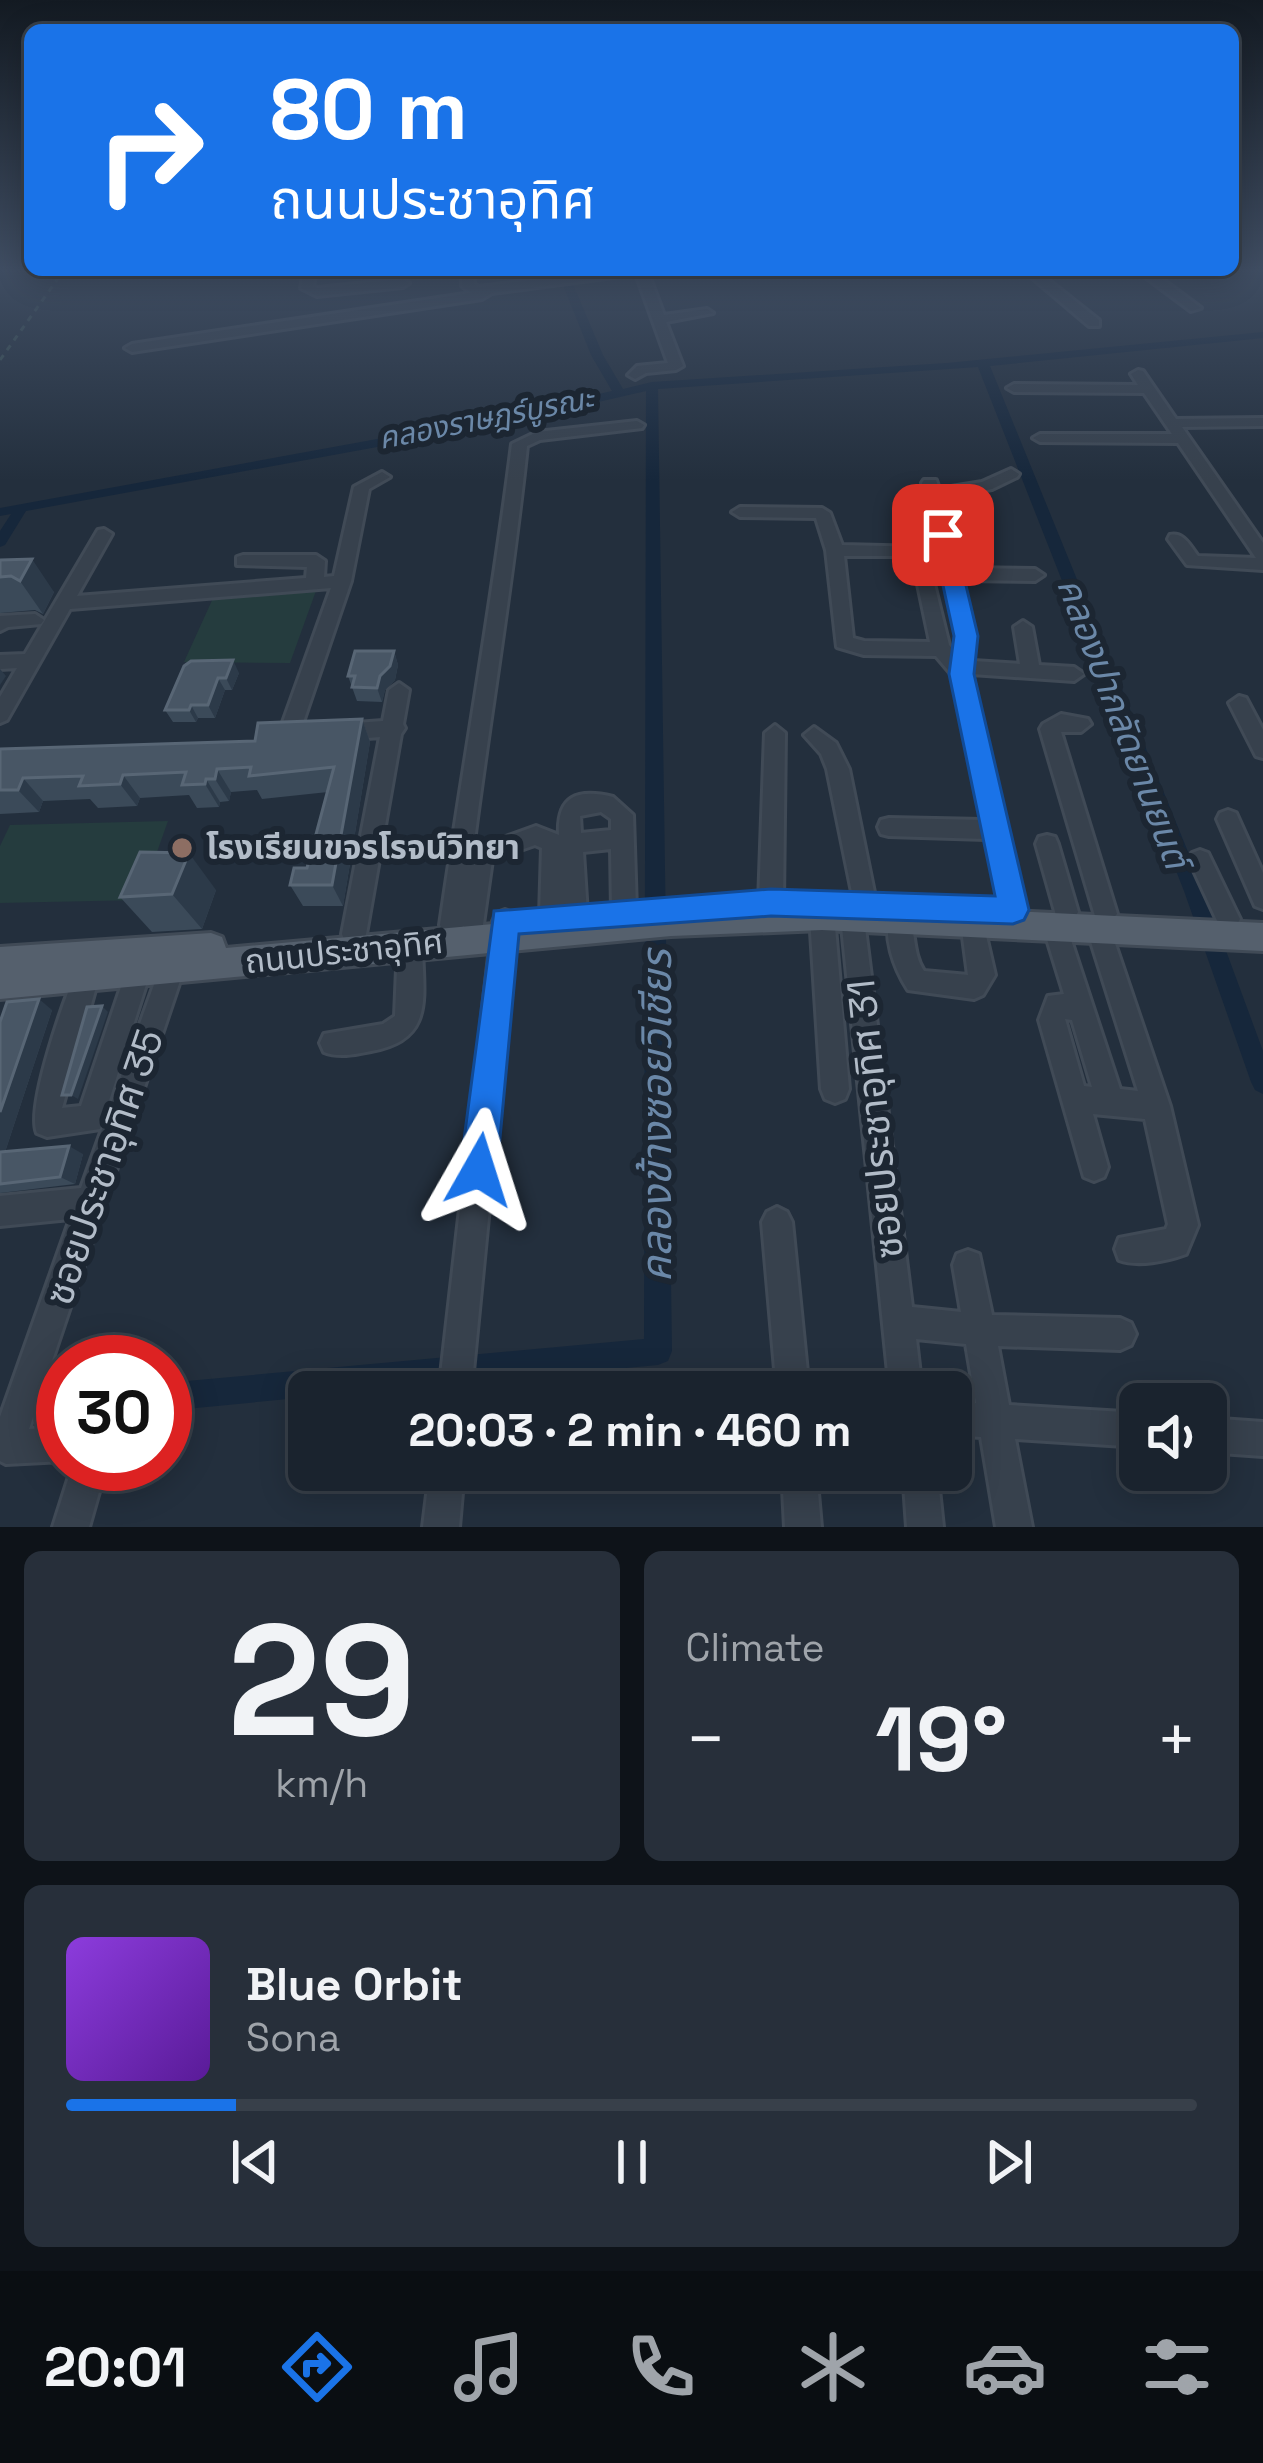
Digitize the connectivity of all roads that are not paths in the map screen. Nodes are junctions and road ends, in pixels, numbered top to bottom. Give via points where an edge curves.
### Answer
1 (194, 338) edge
2 (667, 338) edge
3 (133, 348) dead end
4 (635, 375) dead end
5 (1014, 388) dead end
6 (1199, 408) dead end
7 (1263, 422) edge
8 (1172, 423) junction
9 (1209, 423) junction
10 (637, 425) dead end
11 (1040, 438) dead end
12 (1182, 439) junction
13 (1011, 474) dead end
14 (382, 477) dead end
15 (740, 512) dead end
16 (104, 534) dead end
17 (1176, 539) dead end
18 (835, 550) junction
19 (1263, 560) edge
20 (244, 561) dead end
21 (953, 574) junction
22 (1035, 575) dead end
23 (342, 581) junction
24 (315, 584) junction
25 (66, 603) junction
26 (35, 620) dead end
27 (0, 625) edge
28 (1023, 627) dead end
29 (942, 649) junction
30 (32, 661) junction
31 (0, 662) edge
32 (963, 671) junction
33 (1030, 671) junction
34 (1074, 674) dead end
35 (399, 690) dead end
36 (1239, 703) dead end
37 (0, 715) edge
38 (1081, 724) dead end
39 (395, 728) junction
40 (775, 733) dead end
41 (814, 735) dead end
42 (1263, 750) edge
43 (1228, 819) dead end
44 (889, 827) dead end
45 (995, 830) junction
46 (622, 839) junction
47 (572, 843) junction
48 (1047, 844) dead end
49 (1200, 860) dead end
50 (1263, 899) edge
51 (771, 902) junction
52 (846, 912) junction
53 (563, 915) junction
54 (652, 915) junction
55 (1014, 917) junction
56 (898, 918) junction
57 (1061, 919) junction
58 (1263, 920) edge
59 (1102, 921) junction
60 (974, 922) junction
61 (1205, 925) junction
62 (483, 926) junction
63 (354, 934) junction
64 (1263, 937) edge
65 (410, 946) junction
66 (176, 960) junction
67 (0, 962) edge
68 (138, 972) junction
69 (87, 976) junction
70 (0, 984) edge
71 (1080, 1009) junction
72 (333, 1043) dead end
73 (835, 1089) dead end
74 (1073, 1099) junction
75 (1110, 1101) junction
76 (1156, 1106) junction
77 (1094, 1167) dead end
78 (92, 1202) junction
79 (0, 1211) edge
80 (777, 1222) dead end
81 (1130, 1249) dead end
82 (968, 1265) dead end
83 (898, 1321) junction
84 (980, 1330) junction
85 (1120, 1334) dead end
86 (45, 1335) edge
87 (36, 1362) edge
88 (457, 1371) edge
89 (791, 1371) edge
90 (904, 1371) edge
91 (972, 1419) edge
92 (995, 1420) junction
93 (1119, 1429) edge
94 (1227, 1436) edge
95 (1263, 1439) edge
96 (36, 1445) edge
97 (82, 1491) edge
98 (445, 1491) edge
99 (801, 1491) edge
100 (922, 1491) edge
101 (71, 1527) edge
102 (441, 1527) edge
103 (802, 1527) edge
104 (925, 1527) edge
105 (1014, 1527) edge

1 - 3 street
2 - 4 street via 676,366
5 - 8 street via 1143,381
6 - 9 street
7 - 9 street
8 - 9 street
8 - 12 street
10 - 62 street via 520,444 480,717
11 - 12 street
12 - 19 street
13 - 21 street via 996,483 932,489
14 - 23 street via 362,488
15 - 18 street via 822,513
16 - 25 street
17 - 19 street via 1193,562
18 - 29 street via 919,551
18 - 29 street via 844,642
20 - 24 street via 316,561
21 - 22 street
21 - 32 street via 966,636
23 - 24 street
23 - 39 street via 292,725 295,736
24 - 25 street
25 - 30 street
26 - 27 street
28 - 33 street
29 - 32 street
30 - 31 street
30 - 37 street
32 - 33 street
32 - 45 street
33 - 34 street
35 - 39 street
36 - 42 street
38 - 59 street via 1050,729
39 - 63 street
40 - 51 street
41 - 52 street via 838,769
43 - 50 street
44 - 45 street
45 - 55 street
46 - 47 street
46 - 47 street via 622,815 605,803 579,805 569,812
46 - 54 street
47 - 53 street
48 - 57 street
49 - 61 street
51 - 52 main road, ถนนประชาอุทิศ
51 - 54 main road, ถนนประชาอุทิศ
52 - 54 main road, ถนนประชาอุทิศ
52 - 55 main road, ถนนประชาอุทิศ
52 - 56 main road, ถนนประชาอุทิศ
52 - 73 street
52 - 83 street, ซอยประชาอุทิศ 31
53 - 54 main road, ถนนประชาอุทิศ
53 - 62 main road, ถนนประชาอุทิศ
53 - 62 street via 554,843 536,835 483,853
54 - 62 main road, ถนนประชาอุทิศ
55 - 57 main road, ถนนประชาอุทิศ
55 - 60 main road, ถนนประชาอุทิศ
56 - 60 main road, ถนนประชาอุทิศ
56 - 60 street via 917,982 974,987 983,979
57 - 59 main road, ถนนประชาอุทิศ
57 - 71 street
58 - 61 main road, ถนนประชาอุทิศ
59 - 61 main road, ถนนประชาอุทิศ
59 - 76 street
61 - 64 main road, ถนนประชาอุทิศ
62 - 63 main road, ถนนประชาอุทิศ
62 - 65 main road, ถนนประชาอุทิศ
62 - 88 street
63 - 66 main road, ถนนประชาอุทิศ
65 - 66 main road, ถนนประชาอุทิศ
65 - 72 street via 403,1030
66 - 67 main road, ถนนประชาอุทิศ
66 - 68 main road, ถนนประชาอุทิศ
66 - 78 street, ซอยประชาอุทิศ 35
68 - 69 main road, ถนนประชาอุทิศ
68 - 69 street via 90,1119 47,1123
69 - 70 main road, ถนนประชาอุทิศ
71 - 74 street via 1051,1011
71 - 75 street
74 - 75 street
74 - 77 street
75 - 76 street
76 - 81 street via 1181,1238
78 - 79 street
78 - 86 street, ซอยประชาอุทิศ 35
80 - 89 street
82 - 84 street
83 - 84 street
83 - 90 street, ซอยประชาอุทิศ 31
84 - 85 street
84 - 92 street
87 - 96 street, ซอยประชาอุทิศ 35 via 6,1447
91 - 92 street
92 - 93 street
92 - 105 street
94 - 95 street
97 - 101 street
98 - 102 street
99 - 103 street
100 - 104 street

